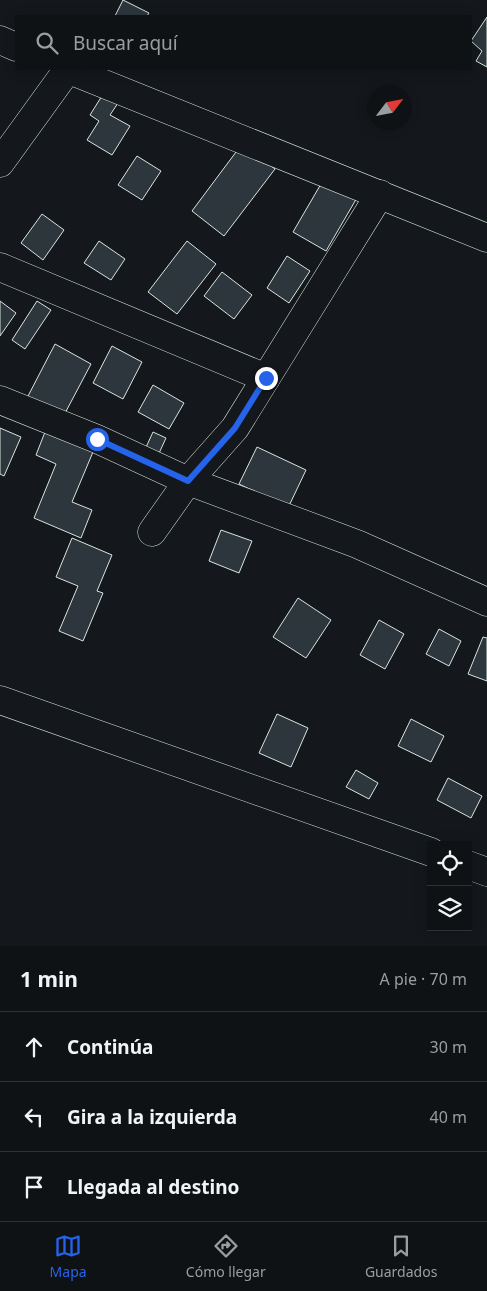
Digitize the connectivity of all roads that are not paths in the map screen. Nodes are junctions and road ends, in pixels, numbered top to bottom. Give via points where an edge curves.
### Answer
1 (0, 40) edge
2 (15, 47) edge
3 (66, 70) edge
4 (70, 70) edge
5 (0, 162) edge
6 (380, 194) junction
7 (487, 238) edge
8 (0, 266) edge
9 (266, 378) junction
10 (0, 400) edge
11 (188, 481) junction
12 (152, 532) dead end
13 (487, 602) edge
14 (0, 700) edge
15 (427, 851) edge
16 (472, 866) edge
17 (487, 872) edge

1 - 2 street
3 - 5 street
4 - 6 street
6 - 7 street
6 - 9 street
8 - 9 street
9 - 11 street via 235,428
10 - 11 street via 97,439
11 - 12 street
11 - 13 street via 357,544
14 - 15 street
16 - 17 street

